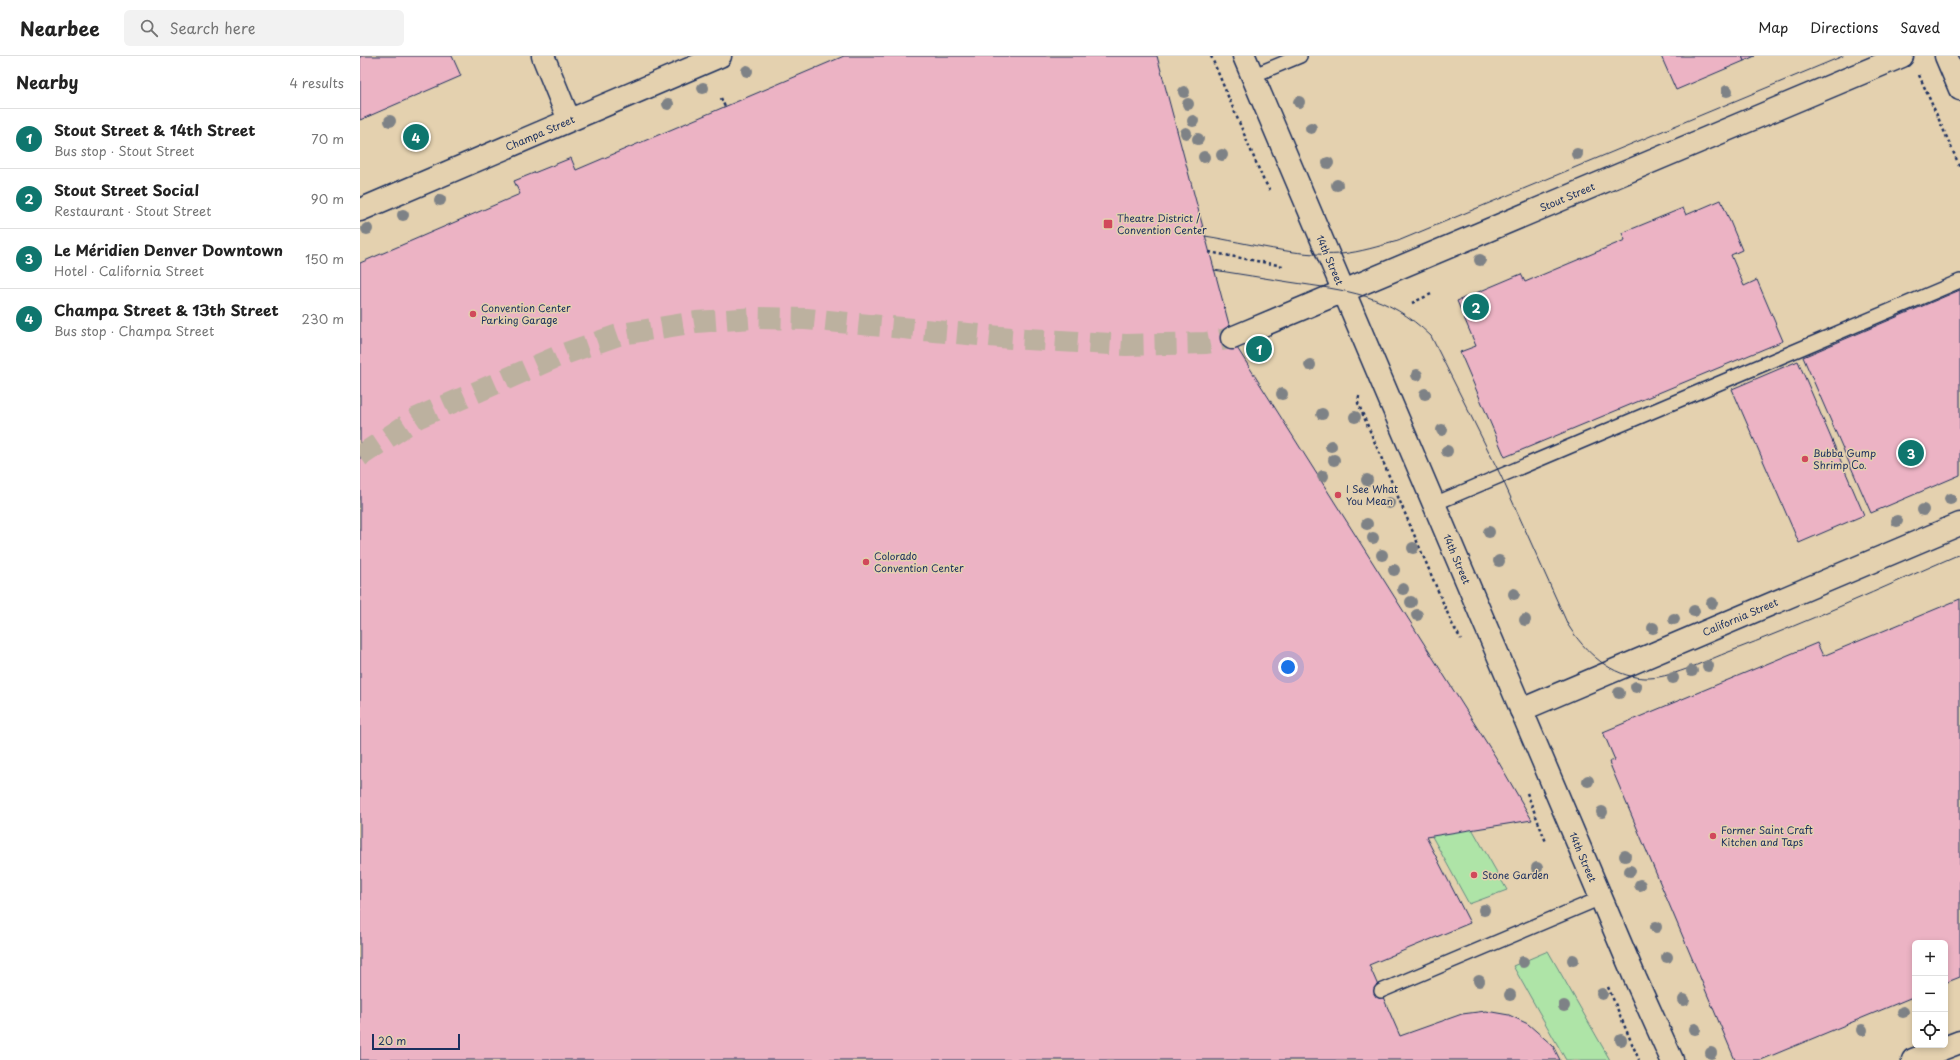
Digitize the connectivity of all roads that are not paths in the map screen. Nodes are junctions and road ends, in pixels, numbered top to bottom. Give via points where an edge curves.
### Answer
1 (542, 56) edge
2 (720, 56) edge
3 (1244, 56) edge
4 (1300, 56) edge
5 (1946, 56) edge
6 (1909, 63) edge
7 (1252, 76) junction
8 (1960, 90) edge
9 (570, 120) junction
10 (360, 210) edge
11 (1960, 281) edge
12 (1344, 292) junction
13 (1232, 338) tunnel mouth
14 (1434, 504) junction
15 (1960, 524) edge
16 (1521, 710) junction
17 (1601, 898) junction
18 (1381, 991) dead end
19 (1960, 1042) edge
20 (1672, 1060) edge
21 (1913, 1060) edge

1 - 9 main road
2 - 9 main road, Champa Street
3 - 7 main road, 14th Street
4 - 7 lane
5 - 8 main road
6 - 12 main road, Stout Street
7 - 12 main road, 14th Street
9 - 10 main road, Champa Street
11 - 14 lane
12 - 13 main road, Stout Street
12 - 14 main road, 14th Street
14 - 16 main road, 14th Street
15 - 16 main road, California Street
16 - 17 main road, 14th Street
17 - 18 lane
17 - 20 main road, 14th Street
19 - 21 main road

